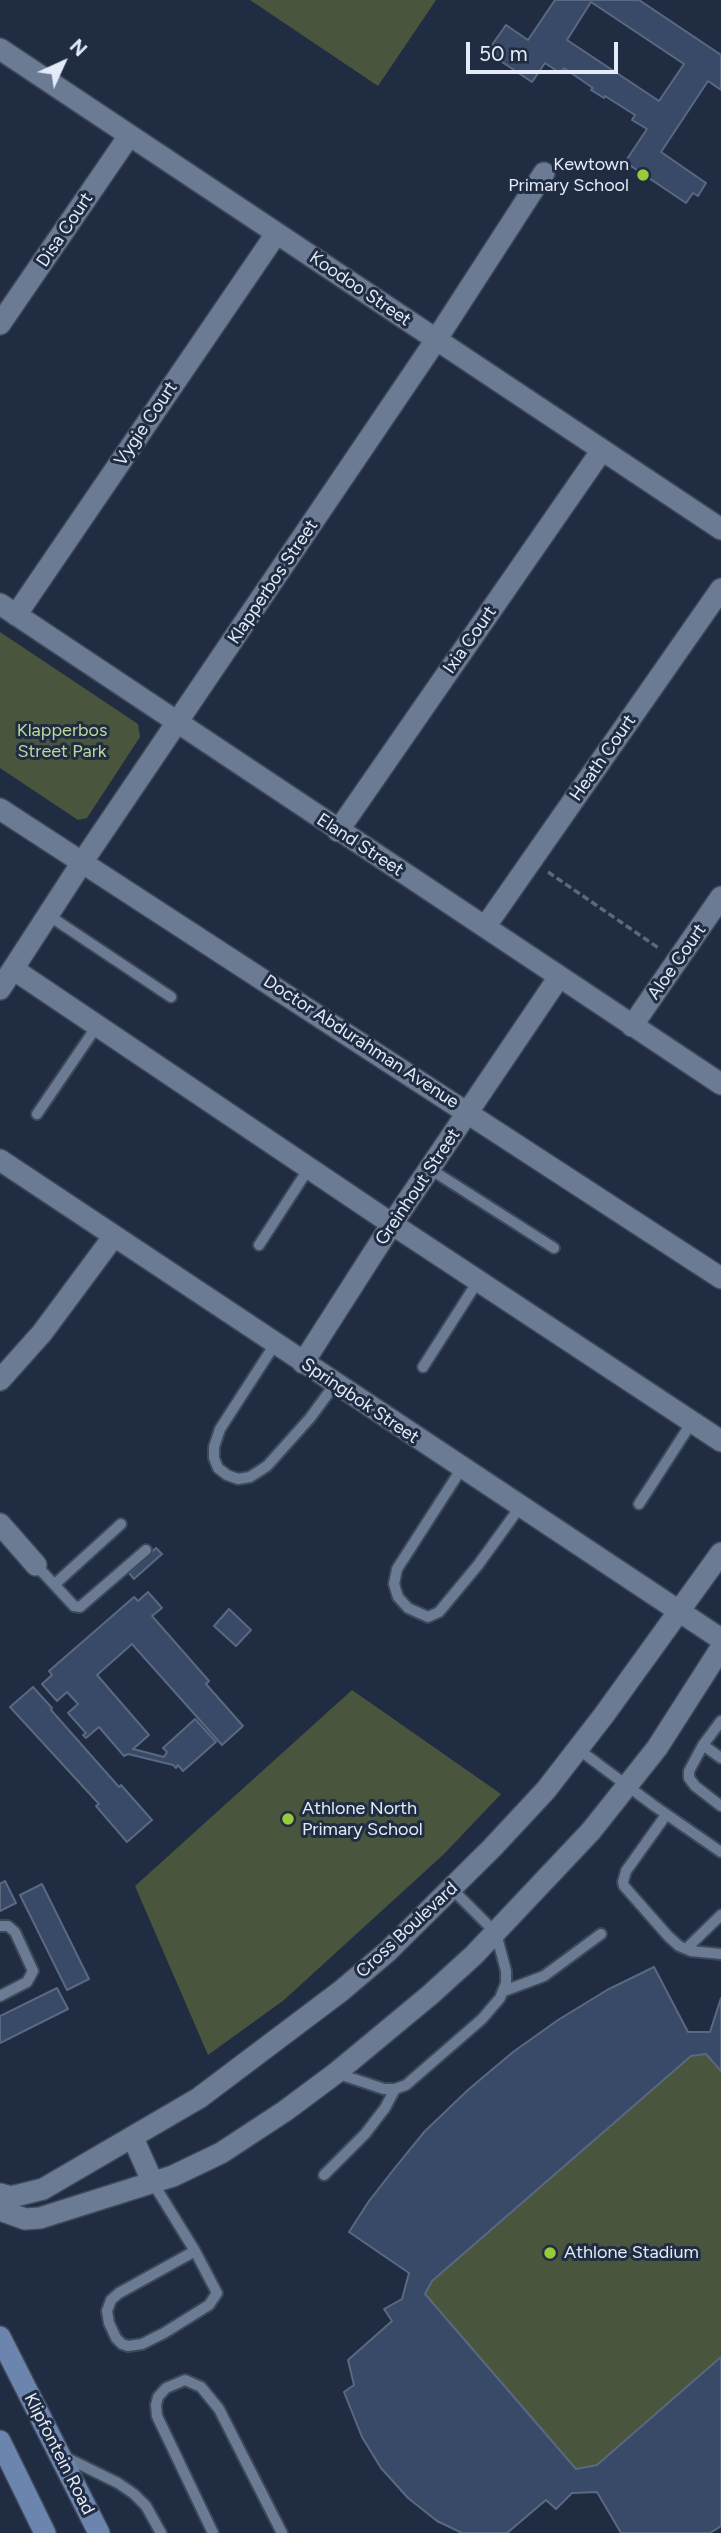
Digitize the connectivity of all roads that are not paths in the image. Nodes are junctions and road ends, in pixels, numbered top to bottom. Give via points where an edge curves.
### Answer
1 (0, 49) edge
2 (129, 136) junction
3 (544, 173) dead end
4 (276, 234) junction
5 (0, 324) edge
6 (436, 340) junction
7 (602, 450) junction
8 (721, 529) edge
9 (721, 589) edge
10 (8, 609) edge
11 (178, 722) junction
12 (0, 809) edge
13 (338, 831) junction
14 (83, 861) junction
15 (721, 897) edge
16 (48, 915) junction
17 (485, 927) junction
18 (13, 969) junction
19 (559, 977) junction
20 (0, 989) edge
21 (171, 997) dead end
22 (97, 1026) junction
23 (632, 1026) junction
24 (721, 1084) edge
25 (468, 1112) junction
26 (37, 1114) dead end
27 (0, 1160) edge
28 (309, 1168) junction
29 (430, 1169) junction
30 (392, 1224) junction
31 (114, 1236) junction
32 (259, 1245) dead end
33 (554, 1248) dead end
34 (721, 1278) edge
35 (478, 1281) junction
36 (275, 1344) junction
37 (303, 1363) junction
38 (423, 1367) dead end
39 (0, 1380) edge
40 (335, 1384) junction
41 (692, 1422) junction
42 (721, 1441) edge
43 (462, 1468) junction
44 (639, 1504) dead end
45 (520, 1507) junction
46 (0, 1524) edge
47 (121, 1524) dead end
48 (146, 1550) dead end
49 (721, 1553) edge
50 (36, 1564) joint
51 (55, 1584) junction
52 (680, 1612) junction
53 (721, 1639) edge
54 (721, 1648) edge
55 (721, 1721) edge
56 (703, 1745) junction
57 (579, 1749) junction
58 (721, 1758) edge
59 (627, 1786) junction
60 (721, 1806) edge
61 (666, 1815) junction
62 (721, 1852) edge
63 (451, 1888) junction
64 (721, 1915) edge
65 (0, 1926) edge
66 (496, 1933) junction
67 (601, 1934) dead end
68 (686, 1949) junction
69 (721, 1954) edge
70 (504, 1991) junction
71 (0, 1996) edge
72 (336, 2073) junction
73 (395, 2089) junction
74 (133, 2138) junction
75 (324, 2175) dead end
76 (153, 2183) junction
77 (0, 2194) edge
78 (0, 2210) edge
79 (195, 2251) junction
80 (0, 2337) edge
81 (0, 2441) edge
82 (60, 2454) junction
83 (46, 2533) edge
84 (99, 2533) edge
85 (161, 2533) edge
86 (213, 2533) edge
87 (282, 2533) edge

1 - 2 street, Koodoo Street
2 - 4 street, Koodoo Street
2 - 5 street, Disa Court
3 - 6 street, Klapperbos Street
4 - 6 street, Koodoo Street
4 - 10 street, Vygie Court
6 - 7 street, Koodoo Street
6 - 11 street, Klapperbos Street
7 - 8 street, Koodoo Street
7 - 13 street, Ixia Court
9 - 17 street, Heath Court
10 - 11 street, Eland Street
11 - 13 street, Eland Street
11 - 14 street, Klapperbos Street
12 - 14 street, Doctor Abdurahman Avenue
13 - 17 street, Eland Street
14 - 16 street, Klapperbos Street
14 - 25 street, Doctor Abdurahman Avenue
15 - 23 street, Aloe Court
16 - 18 street, Klapperbos Street
16 - 21 lane
17 - 19 street, Eland Street
18 - 20 street, Klapperbos Street
18 - 22 street
19 - 23 street, Eland Street
19 - 25 street, Greinhout Street
22 - 26 lane
22 - 28 street
23 - 24 street, Eland Street
25 - 29 street, Greinhout Street
25 - 34 street, Doctor Abdurahman Avenue
27 - 31 street, Springbok Street
28 - 30 street
28 - 32 lane
29 - 30 street, Greinhout Street
29 - 33 lane
30 - 35 street
30 - 37 street, Greinhout Street
31 - 36 street, Springbok Street
31 - 39 street via 42,1333
35 - 38 lane
35 - 41 street
36 - 37 street, Springbok Street
36 - 40 lane via 220,1429 214,1458 227,1475 250,1477 267,1466
37 - 40 street, Springbok Street
40 - 43 street, Springbok Street
41 - 42 street
41 - 44 lane
43 - 45 street, Springbok Street
43 - 45 lane via 397,1569 394,1584 408,1608 428,1617 439,1612
45 - 52 street, Springbok Street
46 - 50 street
47 - 51 lane
48 - 51 lane via 80,1606 74,1606
49 - 52 street, Cross Boulevard
50 - 51 lane
52 - 53 street, Springbok Street
52 - 57 street, Cross Boulevard
54 - 59 street
55 - 56 lane
56 - 58 lane
56 - 60 lane via 689,1778
57 - 59 lane
57 - 63 street, Cross Boulevard via 537,1800
59 - 61 lane
59 - 66 street
61 - 62 lane
61 - 68 lane via 623,1882 645,1912
63 - 66 lane
63 - 74 street, Cross Boulevard via 341,1992 199,2098
64 - 68 lane
65 - 71 lane via 12,1928 33,1971 27,1983
66 - 70 lane via 506,1970
66 - 72 street
67 - 70 lane via 544,1976
68 - 69 lane
70 - 73 lane via 482,2019 419,2075
72 - 73 lane
72 - 76 street via 221,2153
73 - 75 lane via 365,2134
74 - 76 street
74 - 77 street, Cross Boulevard via 43,2189 11,2197
76 - 78 street via 40,2218
76 - 79 lane
79 - 79 lane via 216,2297 197,2314 142,2344 122,2344 109,2323 111,2300
80 - 82 main road, Klipfontein Road
81 - 83 main road
82 - 84 main road, Klipfontein Road
82 - 85 lane via 134,2494
86 - 87 lane via 158,2416 158,2397 185,2380 201,2387 219,2409

